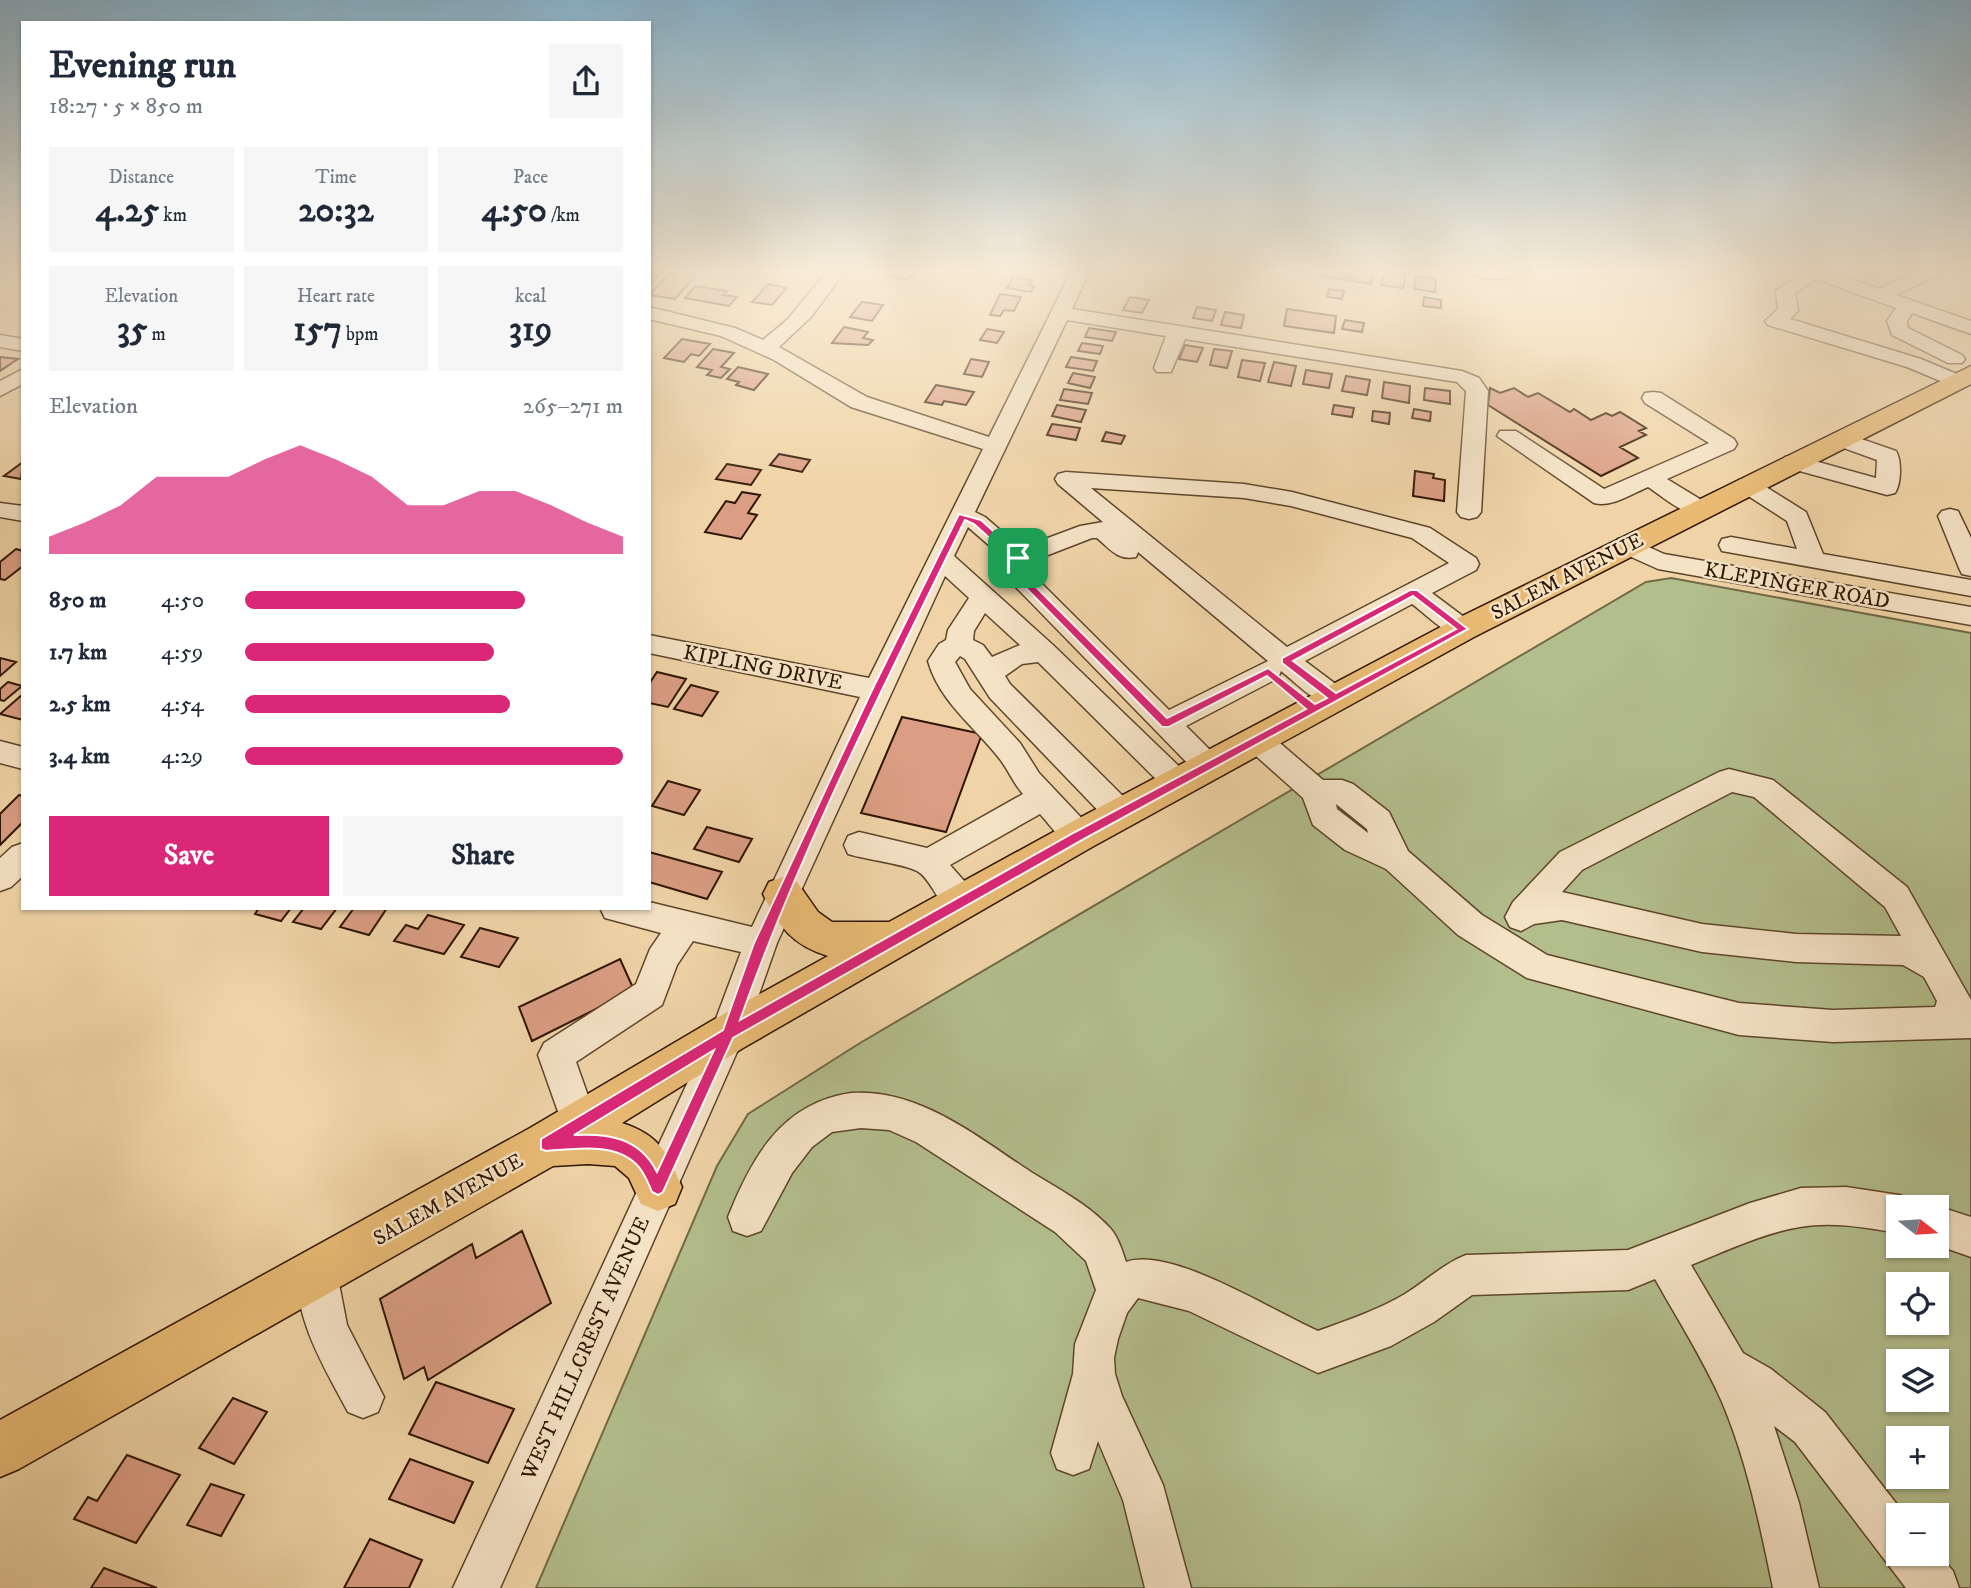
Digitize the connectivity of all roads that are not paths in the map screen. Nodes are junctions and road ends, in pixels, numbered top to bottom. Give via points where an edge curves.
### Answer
1 (755, 344) edge
2 (770, 344) edge
3 (1045, 344) edge
4 (1173, 344) edge
5 (1260, 344) edge
6 (1851, 344) edge
7 (1923, 344) edge
8 (764, 348) junction
9 (1932, 349) junction
10 (1914, 363) junction
11 (1164, 368) dead end
12 (21, 375) edge
13 (1960, 377) edge
14 (0, 390) edge
15 (1653, 398) dead end
16 (1507, 436) dead end
17 (1841, 439) junction
18 (996, 446) junction
19 (1793, 462) junction
20 (1649, 478) junction
21 (1748, 485) junction
22 (1700, 509) junction
23 (0, 510) edge
24 (1469, 512) dead end
25 (21, 514) edge
26 (963, 516) junction
27 (1950, 516) dead end
28 (1627, 545) junction
29 (1731, 545) dead end
30 (1018, 558) junction
31 (942, 559) junction
32 (1813, 560) junction
33 (1971, 568) edge
34 (1971, 588) edge
35 (1414, 592) junction
36 (983, 597) junction
37 (1971, 616) edge
38 (1463, 629) junction
39 (651, 644) edge
40 (959, 645) junction
41 (1044, 652) junction
42 (1277, 666) junction
43 (990, 674) junction
44 (877, 690) junction
45 (1324, 704) junction
46 (1166, 724) junction
47 (1257, 740) junction
48 (0, 752) edge
49 (21, 757) edge
50 (1208, 766) junction
51 (1178, 783) junction
52 (1316, 792) joint
53 (1044, 797) junction
54 (1121, 814) junction
55 (1079, 836) junction
56 (859, 845) dead end
57 (21, 858) edge
58 (933, 862) junction
59 (0, 878) edge
60 (783, 894) junction
61 (962, 901) junction
62 (624, 910) edge
63 (1524, 912) junction
64 (685, 925) junction
65 (894, 939) junction
66 (761, 943) junction
67 (1502, 947) junction
68 (1937, 967) junction
69 (1960, 1021) edge
70 (728, 1034) junction
71 (563, 1134) junction
72 (658, 1187) junction
73 (1886, 1212) edge
74 (747, 1217) dead end
75 (1950, 1230) edge
76 (1971, 1237) edge
77 (1664, 1256) junction
78 (317, 1273) junction
79 (1116, 1291) junction
80 (1728, 1368) junction
81 (1095, 1371) junction
82 (363, 1397) dead end
83 (0, 1450) edge
84 (1073, 1453) dead end
85 (1886, 1526) edge
86 (1918, 1566) edge
87 (476, 1588) edge
88 (1168, 1588) edge
89 (1796, 1588) edge
90 (1936, 1588) edge

1 - 8 street
2 - 8 street
3 - 18 street, WEST HILLCREST AVENUE
4 - 11 street
5 - 24 street via 1454,375 1472,382 1476,391
6 - 10 street
7 - 9 street
8 - 18 street via 859,402
9 - 10 street
9 - 13 street
10 - 13 street via 1913,377
12 - 14 street
13 - 17 main road, SALEM AVENUE
15 - 20 street via 1726,444
16 - 20 street via 1602,498
17 - 19 main road, SALEM AVENUE
17 - 19 street via 1888,456 1887,488
18 - 26 street, WEST HILLCREST AVENUE
19 - 21 main road, SALEM AVENUE
20 - 22 street
21 - 22 main road, SALEM AVENUE
21 - 32 street via 1798,517
22 - 28 main road, SALEM AVENUE
23 - 25 street
26 - 30 street via 978,522
26 - 31 street, WEST HILLCREST AVENUE
27 - 33 street
28 - 37 street, KLEPINGER ROAD via 1658,561
28 - 38 main road, SALEM AVENUE
29 - 32 street
30 - 42 street via 1103,530
30 - 46 street via 1018,574
31 - 36 street
31 - 44 street, WEST HILLCREST AVENUE
32 - 34 street
35 - 38 street
35 - 42 street
35 - 42 street via 1466,564 1421,533 1292,499 1244,491 1066,479
36 - 40 street via 961,630
36 - 41 street
38 - 45 main road, SALEM AVENUE
39 - 44 street, KIPLING DRIVE
40 - 43 street via 974,652
40 - 53 street via 941,661 945,674
41 - 43 street via 1003,660
41 - 51 street
42 - 45 street
42 - 46 street
43 - 54 street via 1000,691
44 - 60 street, WEST HILLCREST AVENUE
45 - 47 main road, SALEM AVENUE
46 - 50 street
47 - 50 main road, SALEM AVENUE
47 - 52 lane
48 - 49 street
50 - 51 main road, SALEM AVENUE
51 - 54 main road, SALEM AVENUE
52 - 67 street via 1324,816 1356,841 1397,860
53 - 55 street
53 - 58 street
54 - 55 main road, SALEM AVENUE
55 - 61 main road, SALEM AVENUE
56 - 58 street
57 - 59 street
58 - 61 street via 933,868
60 - 65 main road via 796,919 811,932 831,940
60 - 66 street, WEST HILLCREST AVENUE
61 - 65 main road, SALEM AVENUE
62 - 64 street
63 - 67 street
63 - 68 street via 1562,906 1702,938 1796,948 1907,951
63 - 68 street via 1571,861 1729,780 1763,788 1896,897
64 - 66 street
64 - 71 street via 662,959 650,994 556,1055
65 - 70 main road, SALEM AVENUE
66 - 70 street, WEST HILLCREST AVENUE
67 - 69 street via 1539,968 1739,1019 1833,1026
68 - 69 street
70 - 71 main road, SALEM AVENUE
70 - 72 street, WEST HILLCREST AVENUE
71 - 72 main road via 628,1148 644,1160
71 - 78 main road, SALEM AVENUE
72 - 87 street, WEST HILLCREST AVENUE
73 - 77 street via 1846,1206 1801,1207
74 - 79 street via 793,1139 806,1126 849,1111 876,1110 933,1132 1077,1223 1098,1244
75 - 76 street
77 - 79 street via 1628,1270 1466,1275 1420,1308 1318,1353 1174,1286 1134,1279
77 - 80 street
78 - 82 street via 327,1330
78 - 83 main road, SALEM AVENUE
79 - 81 street via 1099,1336
80 - 85 street via 1810,1427
80 - 89 street via 1768,1471
81 - 84 street
81 - 88 street via 1149,1511
86 - 90 street

